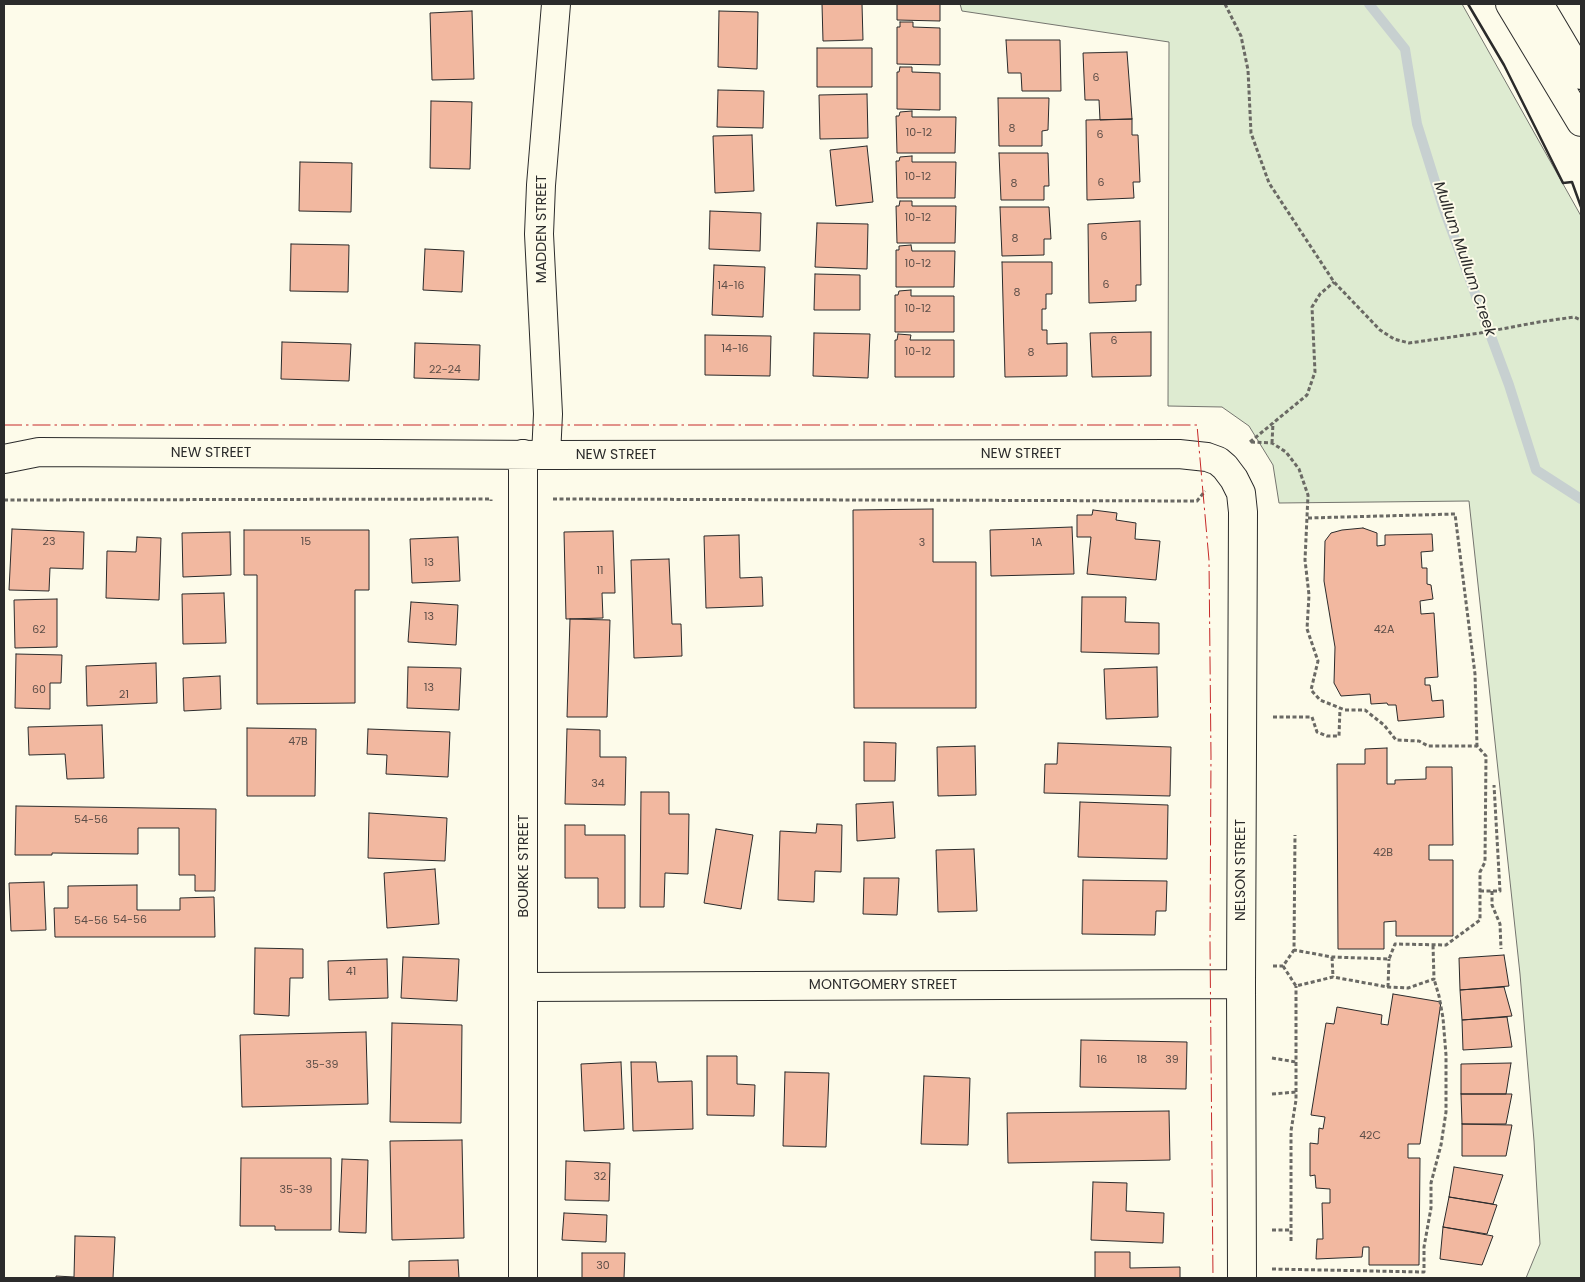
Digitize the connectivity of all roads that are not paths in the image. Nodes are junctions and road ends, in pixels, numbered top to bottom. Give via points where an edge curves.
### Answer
1 (556, 4) edge
2 (1510, 4) edge
3 (1539, 4) edge
4 (1581, 75) edge
5 (1581, 122) edge
6 (535, 455) junction
7 (4, 459) edge
8 (1226, 467) joint
9 (1241, 984) junction
10 (524, 987) junction
11 (524, 1278) edge
12 (1242, 1278) edge

1 - 6 main road, MADDEN STREET via 539,234 548,414
2 - 5 main road
3 - 4 main road
6 - 7 main road, NEW STREET via 39,452
6 - 8 main road, NEW STREET via 1179,454 1207,457
6 - 10 main road, BOURKE STREET
8 - 9 main road, NELSON STREET via 1241,493 1243,512
9 - 10 main road, MONTGOMERY STREET
9 - 12 main road, NELSON STREET
10 - 11 main road, BOURKE STREET

